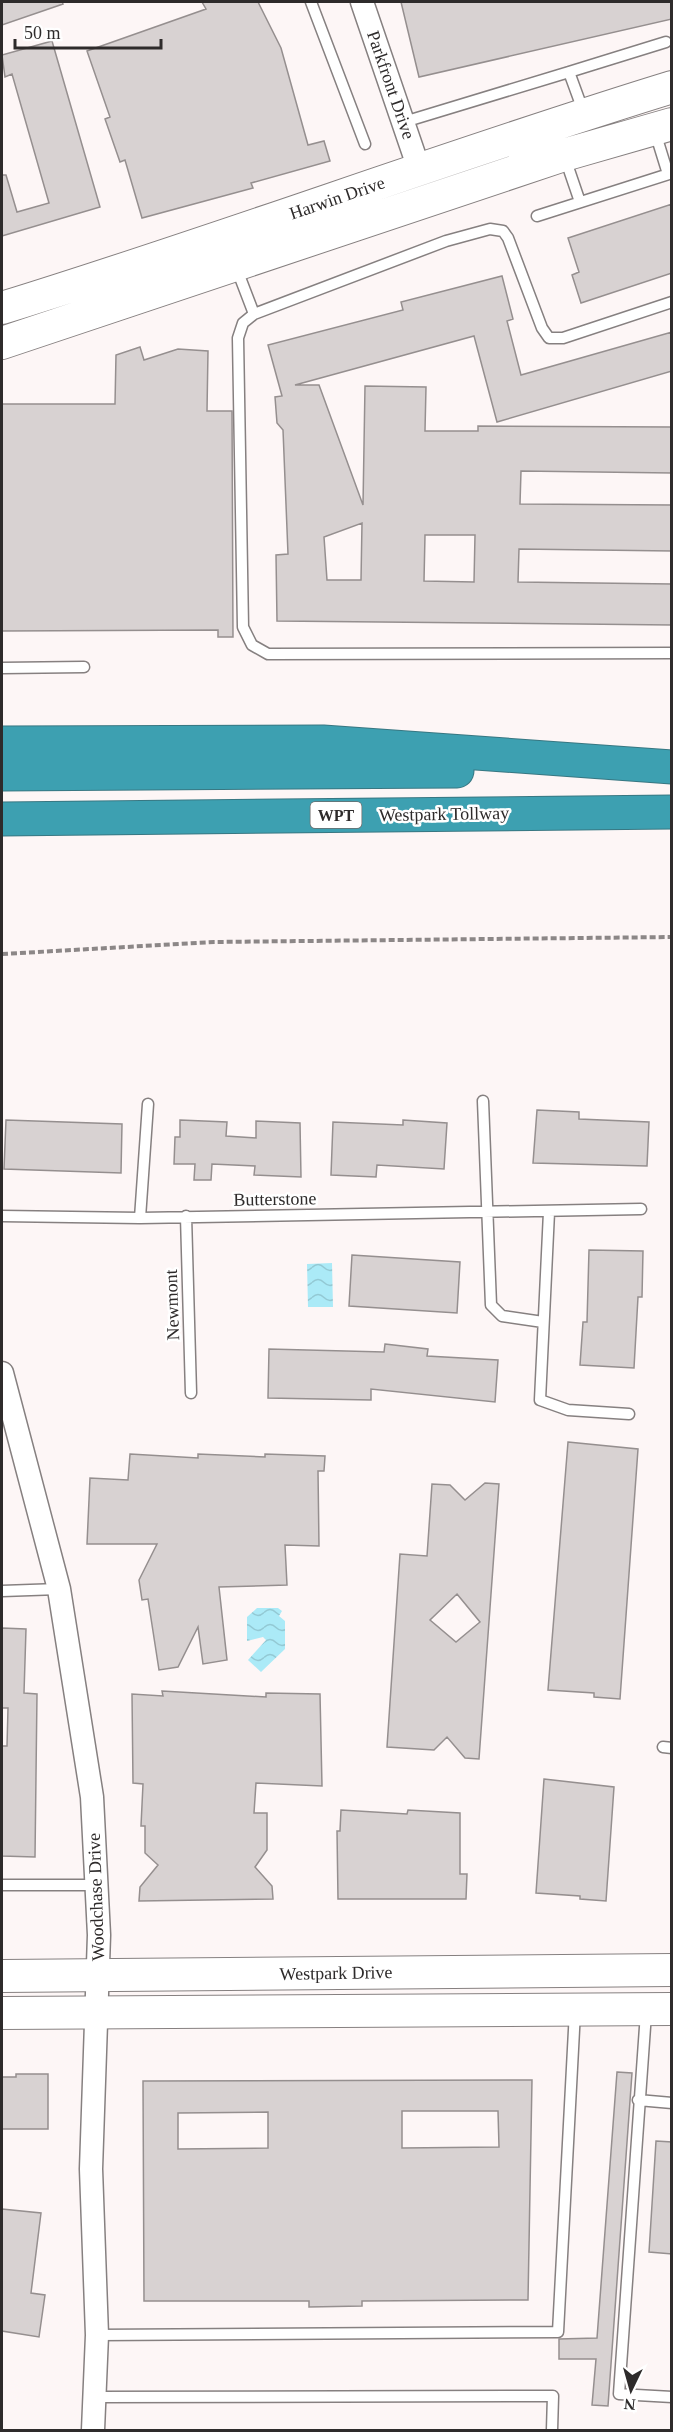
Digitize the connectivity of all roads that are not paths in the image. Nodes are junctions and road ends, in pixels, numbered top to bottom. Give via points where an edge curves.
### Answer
1 (311, 2) edge
2 (362, 2) edge
3 (666, 42) dead end
4 (569, 72) junction
5 (672, 87) edge
6 (584, 114) junction
7 (404, 122) junction
8 (663, 127) edge
9 (365, 144) dead end
10 (564, 155) junction
11 (419, 170) junction
12 (670, 173) edge
13 (579, 202) junction
14 (537, 216) dead end
15 (324, 236) junction
16 (235, 266) junction
17 (123, 270) junction
18 (132, 302) junction
19 (672, 302) edge
20 (2, 308) edge
21 (254, 314) junction
22 (2, 343) edge
23 (672, 653) edge
24 (84, 667) dead end
25 (2, 668) edge
26 (2, 743) edge
27 (672, 769) edge
28 (2, 774) edge
29 (672, 812) edge
30 (2, 819) edge
31 (483, 1101) dead end
32 (148, 1104) dead end
33 (642, 1209) dead end
34 (549, 1212) junction
35 (489, 1213) junction
36 (2, 1216) edge
37 (186, 1216) junction
38 (140, 1218) junction
39 (543, 1322) junction
40 (2, 1373) edge
41 (191, 1393) dead end
42 (629, 1414) dead end
43 (59, 1589) junction
44 (2, 1590) edge
45 (2, 1885) edge
46 (97, 1885) junction
47 (672, 1970) edge
48 (405, 1973) junction
49 (2, 1976) edge
50 (99, 1976) junction
51 (659, 2009) edge
52 (406, 2010) junction
53 (575, 2010) junction
54 (98, 2012) junction
55 (2, 2013) edge
56 (638, 2100) junction
57 (672, 2103) edge
58 (97, 2335) junction
59 (95, 2397) junction
60 (672, 2397) edge
61 (93, 2430) edge
62 (552, 2430) edge

1 - 9 lane
2 - 7 street, Parkfront Drive
3 - 4 lane
4 - 6 lane
4 - 7 lane
5 - 6 main road, Harwin Drive
6 - 11 main road, Harwin Drive
7 - 11 street, Parkfront Drive
8 - 10 main road, Harwin Drive
8 - 12 lane
10 - 13 lane
10 - 15 main road, Harwin Drive
11 - 15 main road via 420,180 414,186 354,209
11 - 17 main road, Harwin Drive
12 - 13 lane
13 - 14 lane
15 - 16 main road, Harwin Drive
16 - 18 main road, Harwin Drive
16 - 21 lane
17 - 18 main road
17 - 20 main road, Harwin Drive
18 - 22 main road, Harwin Drive
19 - 21 lane via 563,338 549,338 508,238 503,231 490,229 446,241
21 - 23 lane via 243,323 237,338 243,627 252,645 268,654
24 - 25 lane
26 - 27 highway via 323,742
27 - 28 highway
29 - 30 highway, Westpark Tollway / WPT
31 - 35 lane
32 - 38 lane
33 - 34 lane, Butterstone
34 - 35 lane, Butterstone
34 - 39 lane
35 - 37 lane, Butterstone
35 - 39 lane via 491,1305 502,1316
36 - 38 lane, Butterstone
37 - 38 lane, Butterstone
37 - 41 lane, Newmont
39 - 42 lane via 540,1400 568,1410
40 - 43 street, Woodchase Drive
43 - 44 lane
43 - 46 street, Woodchase Drive via 92,1797
45 - 46 lane
46 - 50 street, Woodchase Drive
47 - 48 main road, Westpark Drive
48 - 50 main road, Westpark Drive
48 - 52 main road
49 - 50 main road, Westpark Drive
50 - 54 street, Woodchase Drive
51 - 53 main road, Westpark Drive
51 - 56 lane
52 - 53 main road, Westpark Drive
52 - 54 main road, Westpark Drive
53 - 58 lane via 558,2332
54 - 55 main road, Westpark Drive
54 - 58 street, Woodchase Drive via 91,2169
56 - 57 lane
56 - 60 lane via 619,2394
58 - 59 street, Woodchase Drive
59 - 61 street, Woodchase Drive
59 - 62 lane via 554,2396

